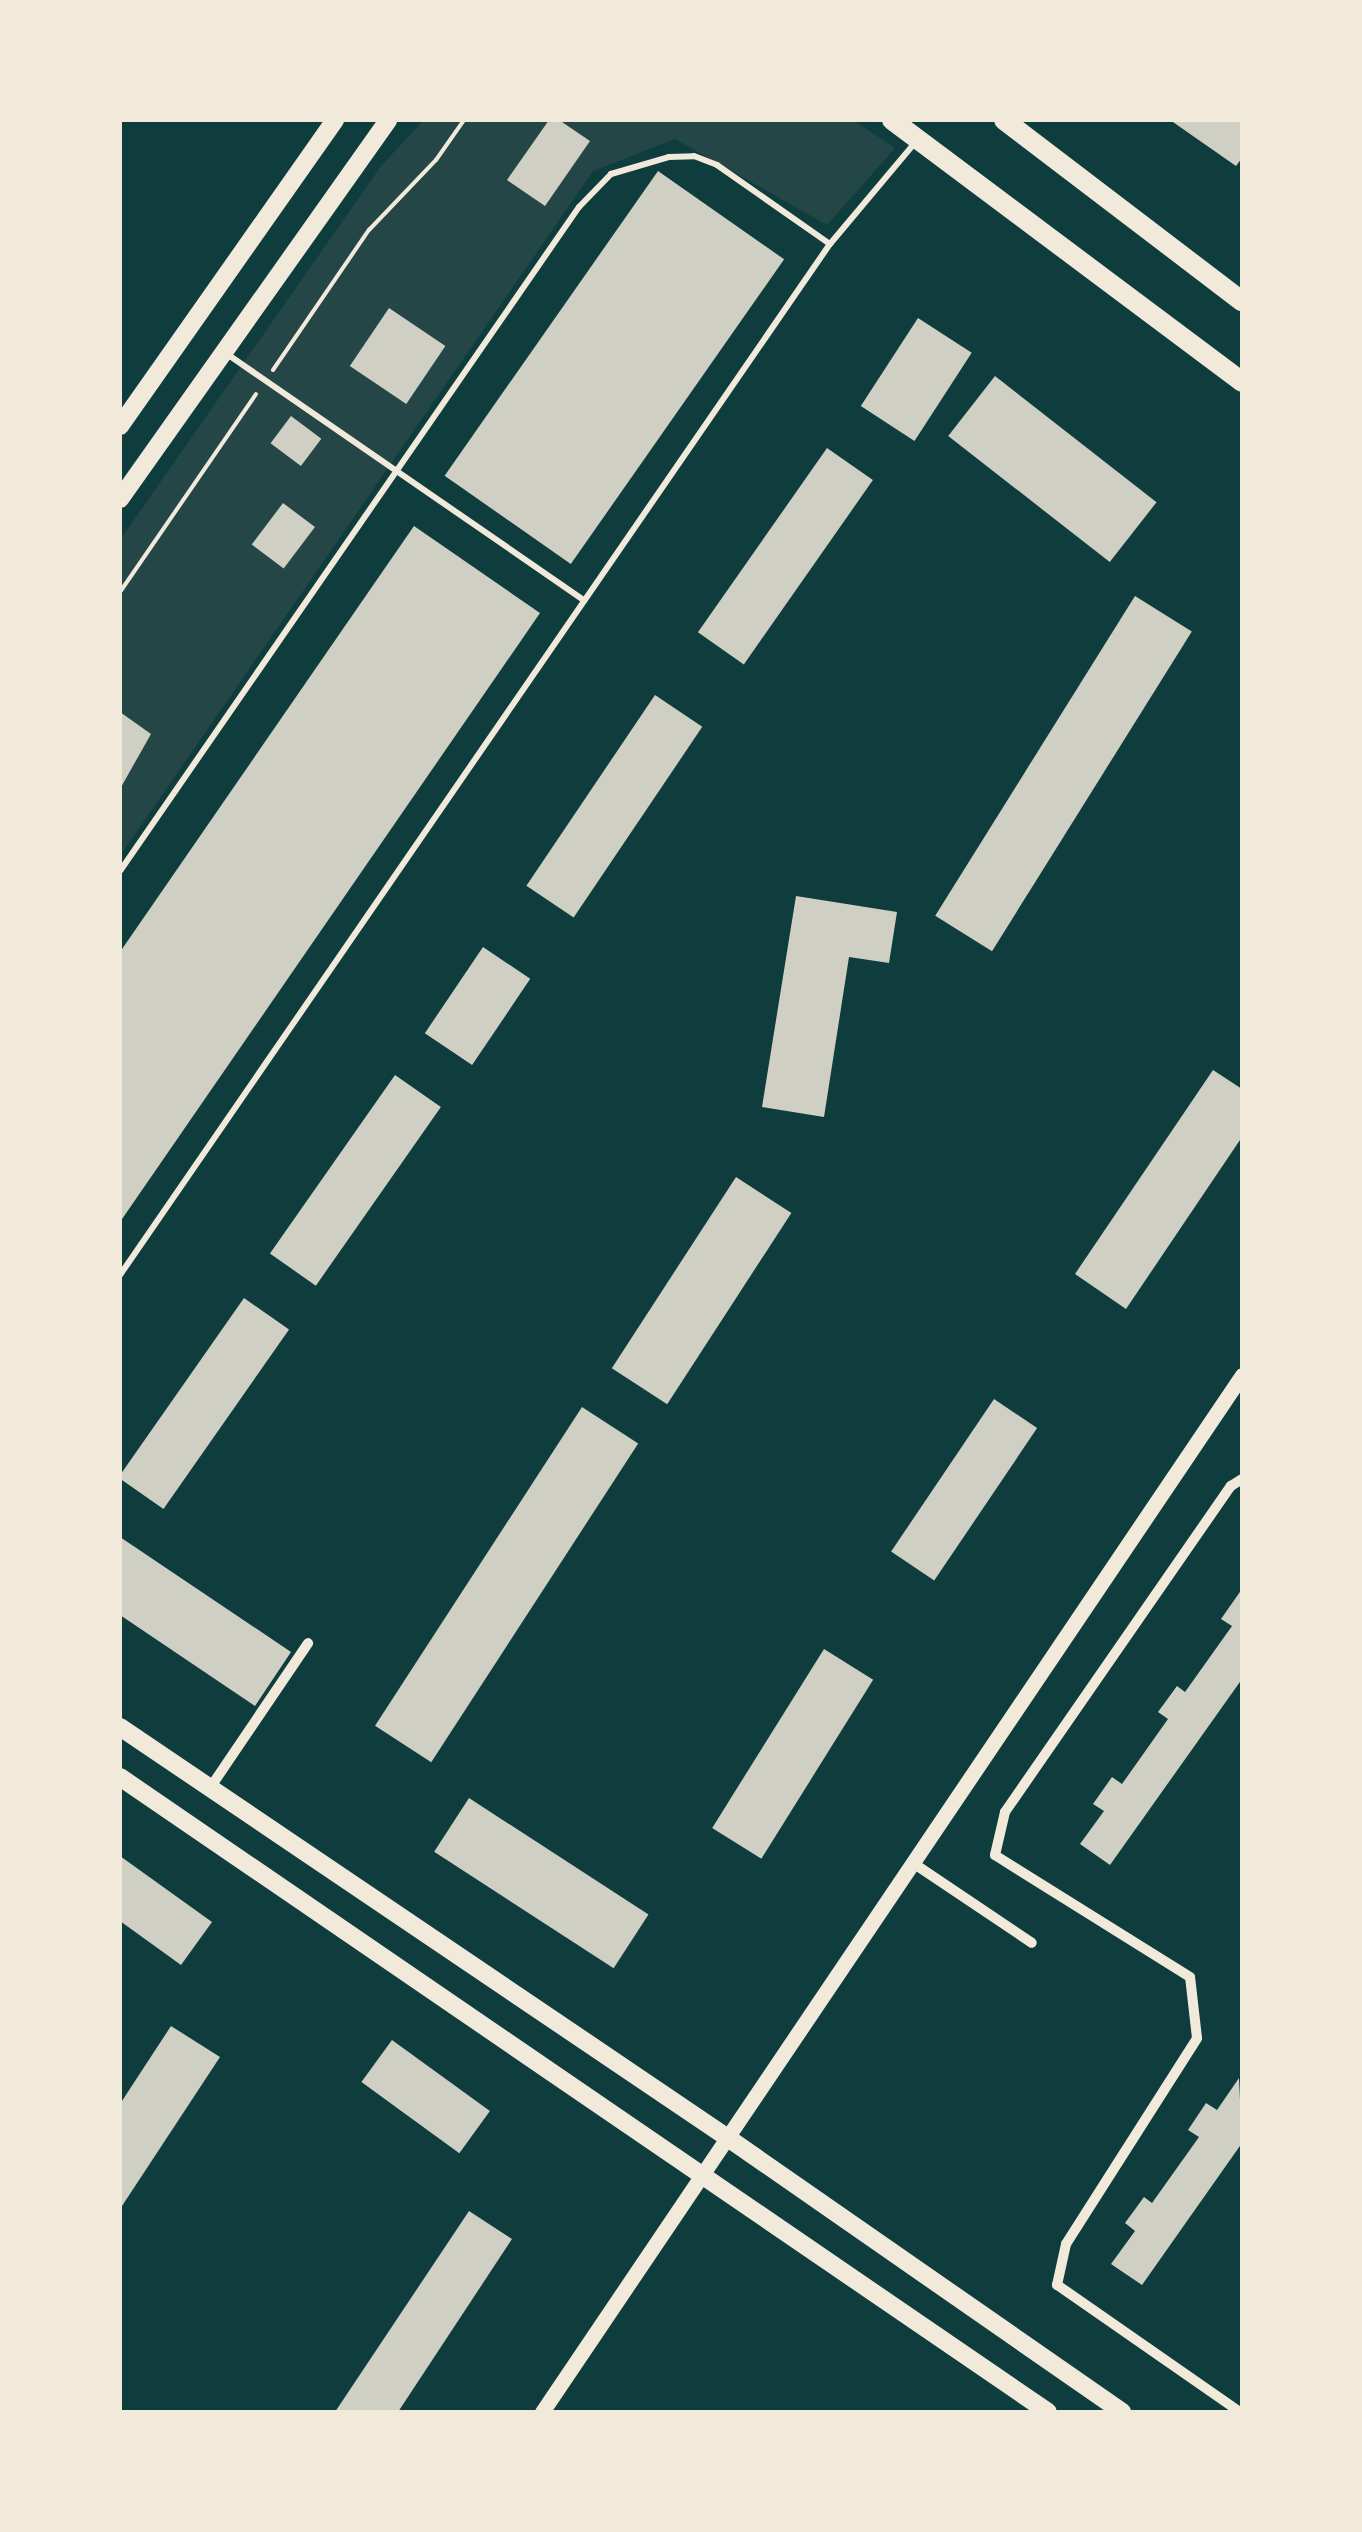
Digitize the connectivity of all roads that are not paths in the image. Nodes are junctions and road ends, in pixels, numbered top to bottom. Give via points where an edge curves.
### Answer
1 (335, 120) edge
2 (388, 120) edge
3 (892, 120) edge
4 (1004, 120) edge
5 (918, 139) junction
6 (830, 244) junction
7 (1239, 292) edge
8 (224, 351) junction
9 (1242, 382) edge
10 (120, 426) edge
11 (396, 470) junction
12 (120, 499) edge
13 (584, 600) junction
14 (120, 871) edge
15 (120, 1275) edge
16 (1242, 1375) edge
17 (1242, 1480) edge
18 (308, 1643) dead end
19 (120, 1727) edge
20 (120, 1777) edge
21 (210, 1788) junction
22 (913, 1863) junction
23 (1032, 1943) dead end
24 (728, 2138) junction
25 (703, 2172) junction
26 (548, 2410) edge
27 (1048, 2412) edge
28 (1122, 2412) edge
29 (1240, 2412) edge

1 - 10 main road
2 - 8 main road
3 - 5 main road
4 - 7 main road
5 - 6 lane
5 - 9 main road
6 - 11 lane via 716,164 694,156 611,174 579,207
6 - 13 lane
8 - 11 lane
8 - 12 main road
11 - 13 lane
11 - 14 lane
13 - 15 lane
16 - 22 street
17 - 29 street via 1230,1486 1005,1812 995,1855 1190,1977 1198,2038 1066,2244 1058,2285
18 - 21 street
19 - 21 main road
20 - 25 main road
21 - 24 main road
22 - 23 street
22 - 24 street
24 - 25 street
24 - 28 main road
25 - 26 street
25 - 27 main road

